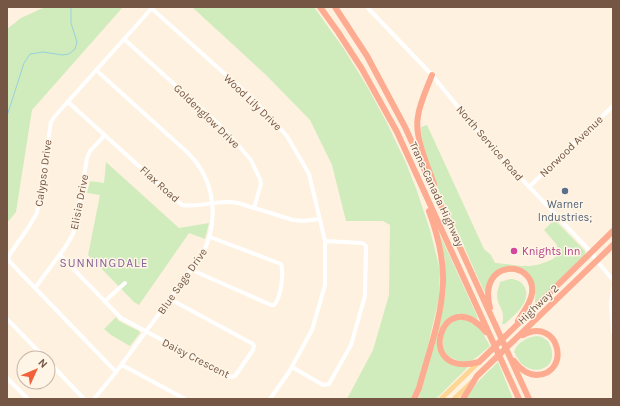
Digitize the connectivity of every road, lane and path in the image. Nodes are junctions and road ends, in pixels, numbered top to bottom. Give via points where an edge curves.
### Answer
1 (320, 7) edge
2 (334, 7) edge
3 (366, 7) edge
4 (151, 8) edge
5 (124, 40) junction
6 (96, 70) junction
7 (432, 75) junction
8 (68, 102) junction
9 (613, 106) edge
10 (105, 135) junction
11 (416, 176) junction
12 (529, 187) junction
13 (213, 202) junction
14 (254, 208) junction
15 (445, 216) junction
16 (320, 218) junction
17 (613, 231) edge
18 (210, 237) junction
19 (326, 241) junction
20 (613, 245) edge
21 (591, 252) junction
22 (60, 255) junction
23 (597, 261) junction
24 (192, 270) junction
25 (613, 280) edge
26 (124, 283) dead end
27 (35, 288) junction
28 (613, 288) edge
29 (170, 299) junction
30 (105, 301) junction
31 (7, 319) edge
32 (493, 322) junction
33 (511, 330) junction
34 (146, 332) junction
35 (613, 332) edge
36 (491, 337) junction
37 (515, 340) junction
38 (37, 350) edge
39 (507, 352) junction
40 (479, 362) junction
41 (122, 365) junction
42 (292, 367) junction
43 (56, 370) edge
44 (116, 372) junction
45 (477, 376) junction
46 (7, 378) edge
47 (510, 380) junction
48 (28, 399) edge
49 (84, 399) edge
50 (94, 399) edge
51 (185, 399) edge
52 (270, 399) edge
53 (414, 399) edge
54 (440, 399) edge
55 (454, 399) edge
56 (463, 399) edge
57 (514, 399) edge
58 (519, 399) edge
59 (529, 399) edge

1 - 11 highway, Trans-Canada Highway via 362,69 397,132
2 - 15 highway, Trans-Canada Highway via 383,84
3 - 7 street, North Service Road
4 - 5 street, Calypso Drive
4 - 16 street, Wood Lily Drive via 253,99 287,136 310,178
5 - 6 street, Calypso Drive
5 - 14 street, Goldenglow Drive via 224,129 251,160 261,184
6 - 8 street, Calypso Drive
6 - 13 street, Blue Sage Drive via 200,166
7 - 12 street, North Service Road via 485,140
7 - 15 highway via 418,116 417,128
8 - 10 street, Flax Road
8 - 27 street, Calypso Drive via 51,122 37,213 8,257
9 - 12 street, Norwood Avenue
10 - 13 street, Flax Road via 182,205
10 - 22 street, Elisia Drive via 87,156 76,225
11 - 36 highway, Trans-Canada Highway
11 - 53 highway via 440,244 444,282 440,308
12 - 21 street, North Service Road
13 - 14 street, Flax Road via 233,202
13 - 18 street, Blue Sage Drive
14 - 16 street, Flax Road via 298,221
15 - 32 highway, Trans-Canada Highway
16 - 19 street, Wood Lily Drive
17 - 21 highway, Highway 2
18 - 24 street, Blue Sage Drive
18 - 24 street via 281,264 282,283 277,302 271,305
19 - 42 street, Wood Lily Drive via 324,288 311,332
19 - 42 street via 362,243 366,246 365,296 351,345 329,384 323,385
20 - 23 highway, Highway 2
21 - 23 street, North Service Road
21 - 33 highway, Highway 2
22 - 27 street, Elisia Drive
22 - 30 street
23 - 25 street, North Service Road
23 - 37 highway, Highway 2
24 - 29 street, Blue Sage Drive
26 - 30 street
27 - 44 street, Calypso Drive
28 - 35 street
29 - 34 street, Blue Sage Drive
29 - 34 street, Daisy Crescent via 253,344 253,350 236,375 230,377
30 - 34 street via 121,318
31 - 38 street
32 - 33 highway via 488,298 489,284 499,272 509,268 521,271 528,277 532,294
32 - 39 highway, Trans-Canada Highway
33 - 40 highway, Highway 2
34 - 41 street, Blue Sage Drive
36 - 40 highway via 469,318 453,319 442,328 439,342 446,357 461,364
36 - 47 highway, Trans-Canada Highway
37 - 39 highway via 531,332 539,331 549,335 558,348 555,365 546,373 530,374 515,364
37 - 45 highway, Highway 2
39 - 59 highway, Trans-Canada Highway
40 - 54 main road
41 - 44 street, Blue Sage Drive
41 - 51 street
42 - 52 street, Wood Lily Drive
43 - 49 street
44 - 50 street, Blue Sage Drive
45 - 55 main road
45 - 56 highway, Highway 2
46 - 48 street
47 - 57 highway
47 - 58 highway, Trans-Canada Highway

